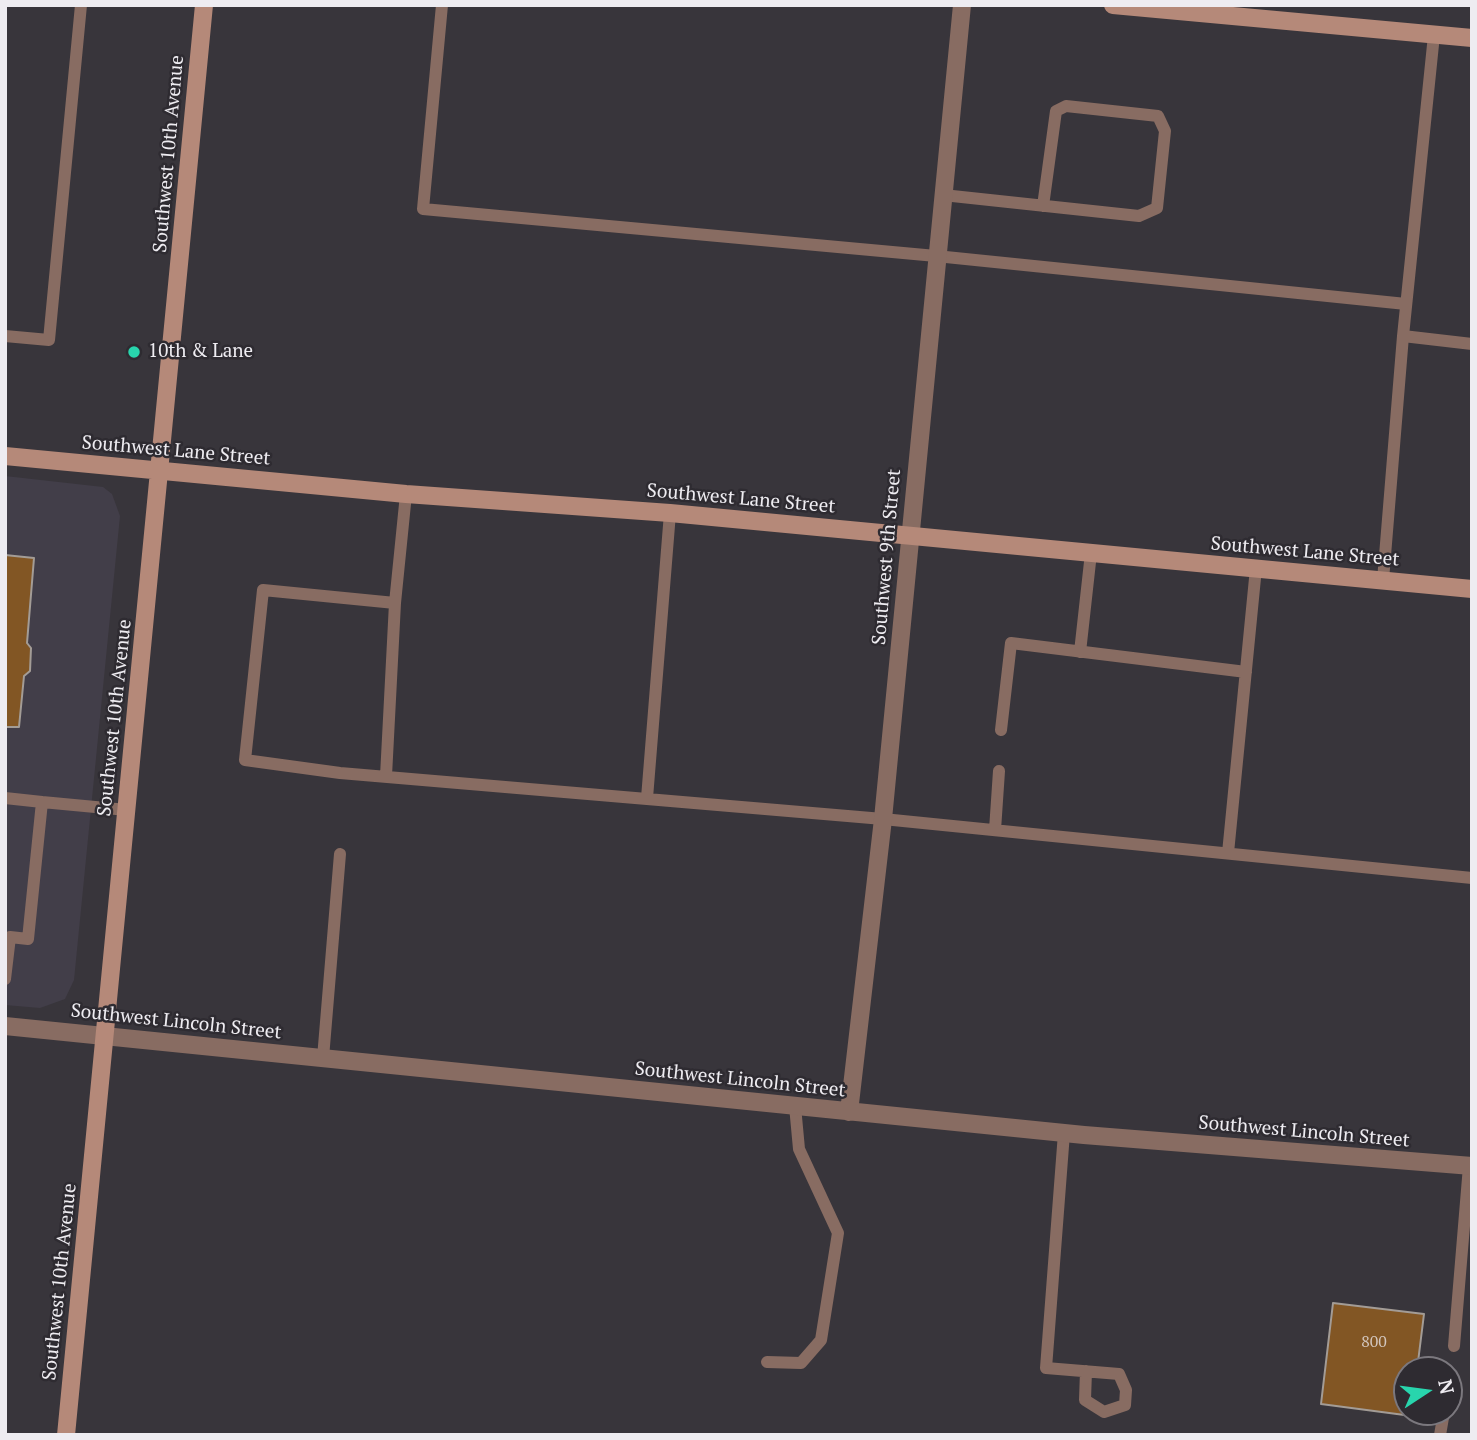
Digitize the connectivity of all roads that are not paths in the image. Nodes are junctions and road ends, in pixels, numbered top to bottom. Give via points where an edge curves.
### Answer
1 (81, 5) edge
2 (204, 5) edge
3 (442, 5) edge
4 (962, 5) edge
5 (1112, 5) edge
6 (1434, 35) junction
7 (1472, 38) edge
8 (943, 195) junction
9 (1043, 206) junction
10 (936, 256) junction
11 (1406, 304) junction
12 (5, 336) edge
13 (1403, 337) junction
14 (1472, 344) edge
15 (5, 456) edge
16 (160, 470) junction
17 (406, 494) junction
18 (670, 513) junction
19 (910, 535) junction
20 (1091, 552) junction
21 (1256, 568) junction
22 (1382, 580) junction
23 (1472, 589) edge
24 (395, 603) junction
25 (1080, 652) junction
26 (1246, 672) junction
27 (1001, 730) dead end
28 (999, 771) dead end
29 (386, 776) junction
30 (5, 798) edge
31 (647, 799) junction
32 (42, 802) junction
33 (127, 810) junction
34 (883, 819) junction
35 (995, 830) junction
36 (1228, 853) junction
37 (340, 854) dead end
38 (1472, 878) edge
39 (8, 937) edge
40 (5, 979) edge
41 (5, 1026) edge
42 (105, 1036) junction
43 (323, 1058) junction
44 (795, 1106) junction
45 (849, 1112) junction
46 (1064, 1133) junction
47 (1470, 1166) edge
48 (1454, 1346) dead end
49 (767, 1362) dead end
50 (1086, 1371) dead end
51 (66, 1435) edge

1 - 12 lane via 49,340
2 - 16 main road, Southwest 10th Avenue
3 - 10 lane via 424,209
4 - 8 street, Southwest 9th Street
5 - 6 main road
6 - 7 main road
6 - 11 lane
8 - 9 lane
8 - 10 street, Southwest 9th Street
9 - 9 lane via 1139,216 1157,208 1165,131 1158,116 1066,106 1056,111
10 - 11 lane
10 - 19 street, Southwest 9th Street
11 - 13 lane
13 - 14 lane
13 - 22 lane
15 - 16 main road, Southwest Lane Street
16 - 17 main road, Southwest Lane Street
16 - 33 main road, Southwest 10th Avenue
17 - 18 main road, Southwest Lane Street
17 - 24 lane
18 - 19 main road, Southwest Lane Street
18 - 31 lane
19 - 20 main road, Southwest Lane Street
19 - 34 street, Southwest 9th Street
20 - 21 main road, Southwest Lane Street
20 - 25 lane
21 - 22 main road, Southwest Lane Street
21 - 26 lane
22 - 23 main road, Southwest Lane Street
24 - 29 lane
24 - 29 lane via 263,590 245,760
25 - 26 lane
25 - 27 lane via 1011,643
26 - 36 lane
28 - 35 lane
29 - 31 lane
30 - 32 lane
31 - 34 lane
32 - 33 lane
32 - 39 lane via 28,939
33 - 42 main road, Southwest 10th Avenue
34 - 35 lane
34 - 45 street, Southwest 9th Street
35 - 36 lane
36 - 38 lane
37 - 43 lane
39 - 40 lane
41 - 42 street, Southwest Lincoln Street
42 - 43 street, Southwest Lincoln Street
42 - 51 main road, Southwest 10th Avenue
43 - 44 street, Southwest Lincoln Street
44 - 45 street, Southwest Lincoln Street
44 - 49 lane via 799,1149 838,1233 821,1340 801,1363
45 - 46 street, Southwest Lincoln Street
46 - 47 street, Southwest Lincoln Street
46 - 50 lane via 1046,1368
47 - 48 lane

